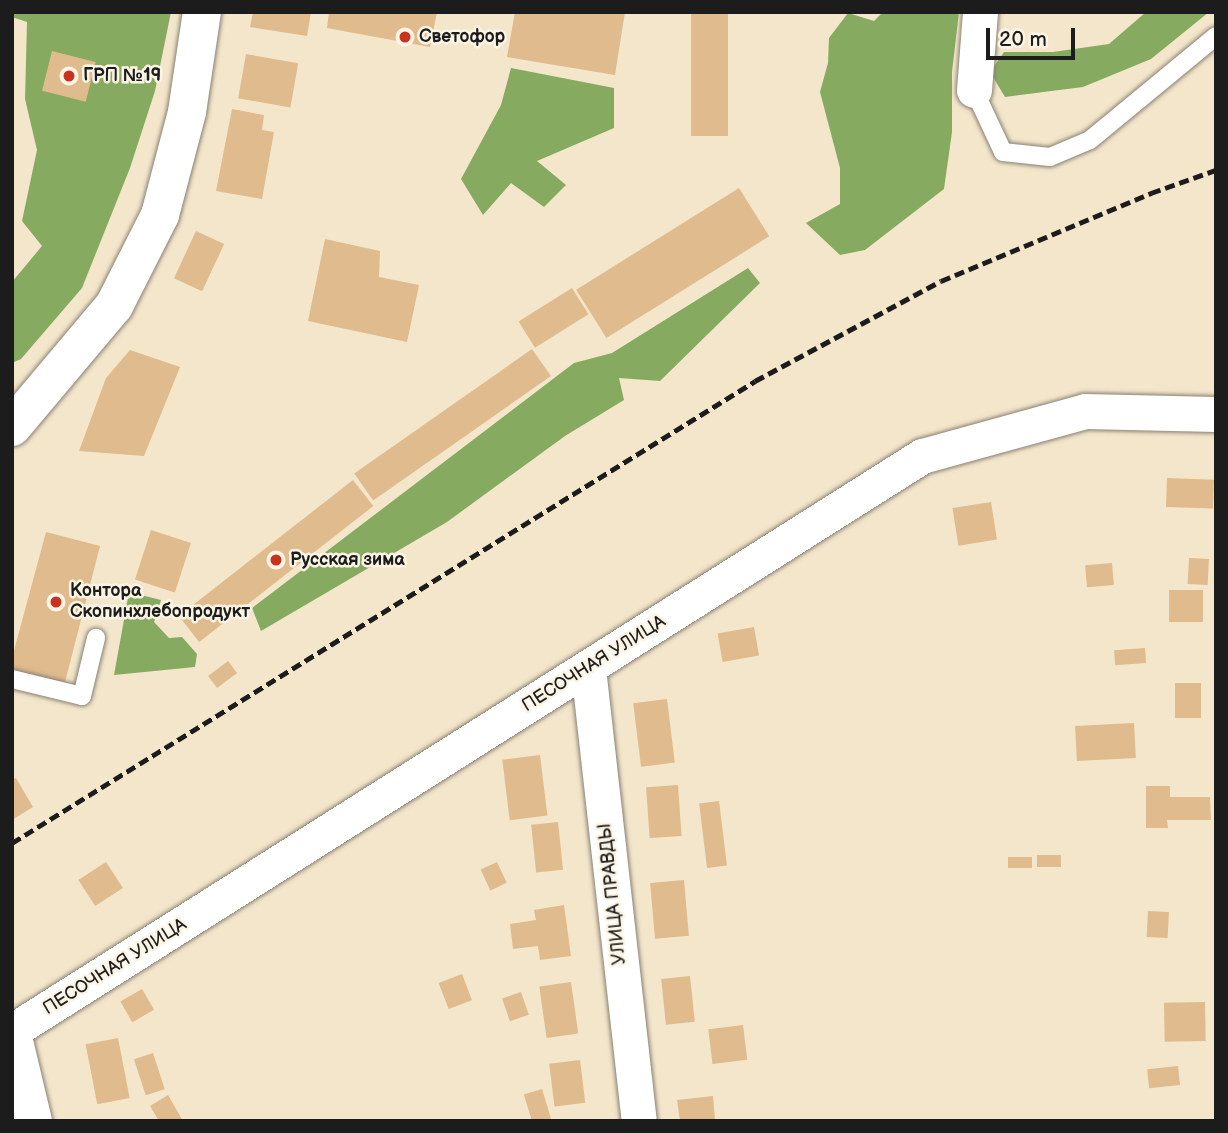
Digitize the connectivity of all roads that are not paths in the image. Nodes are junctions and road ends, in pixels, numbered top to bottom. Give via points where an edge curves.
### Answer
1 (202, 12) edge
2 (980, 12) edge
3 (1216, 36) edge
4 (974, 90) joint
5 (1216, 414) edge
6 (12, 427) edge
7 (96, 638) dead end
8 (588, 668) junction
9 (12, 679) edge
10 (12, 1032) edge
11 (33, 1121) edge
12 (639, 1121) edge

1 - 6 main road via 187,113 160,215 114,306
2 - 4 street
3 - 4 lane via 1090,140 1050,157 1003,152
5 - 8 street, ПЕСОЧНАЯ УЛИЦА via 1085,411 922,456
7 - 9 lane via 82,696
8 - 10 street, ПЕСОЧНАЯ УЛИЦА
8 - 12 street, УЛИЦА ПРАВДЫ
10 - 11 main road

